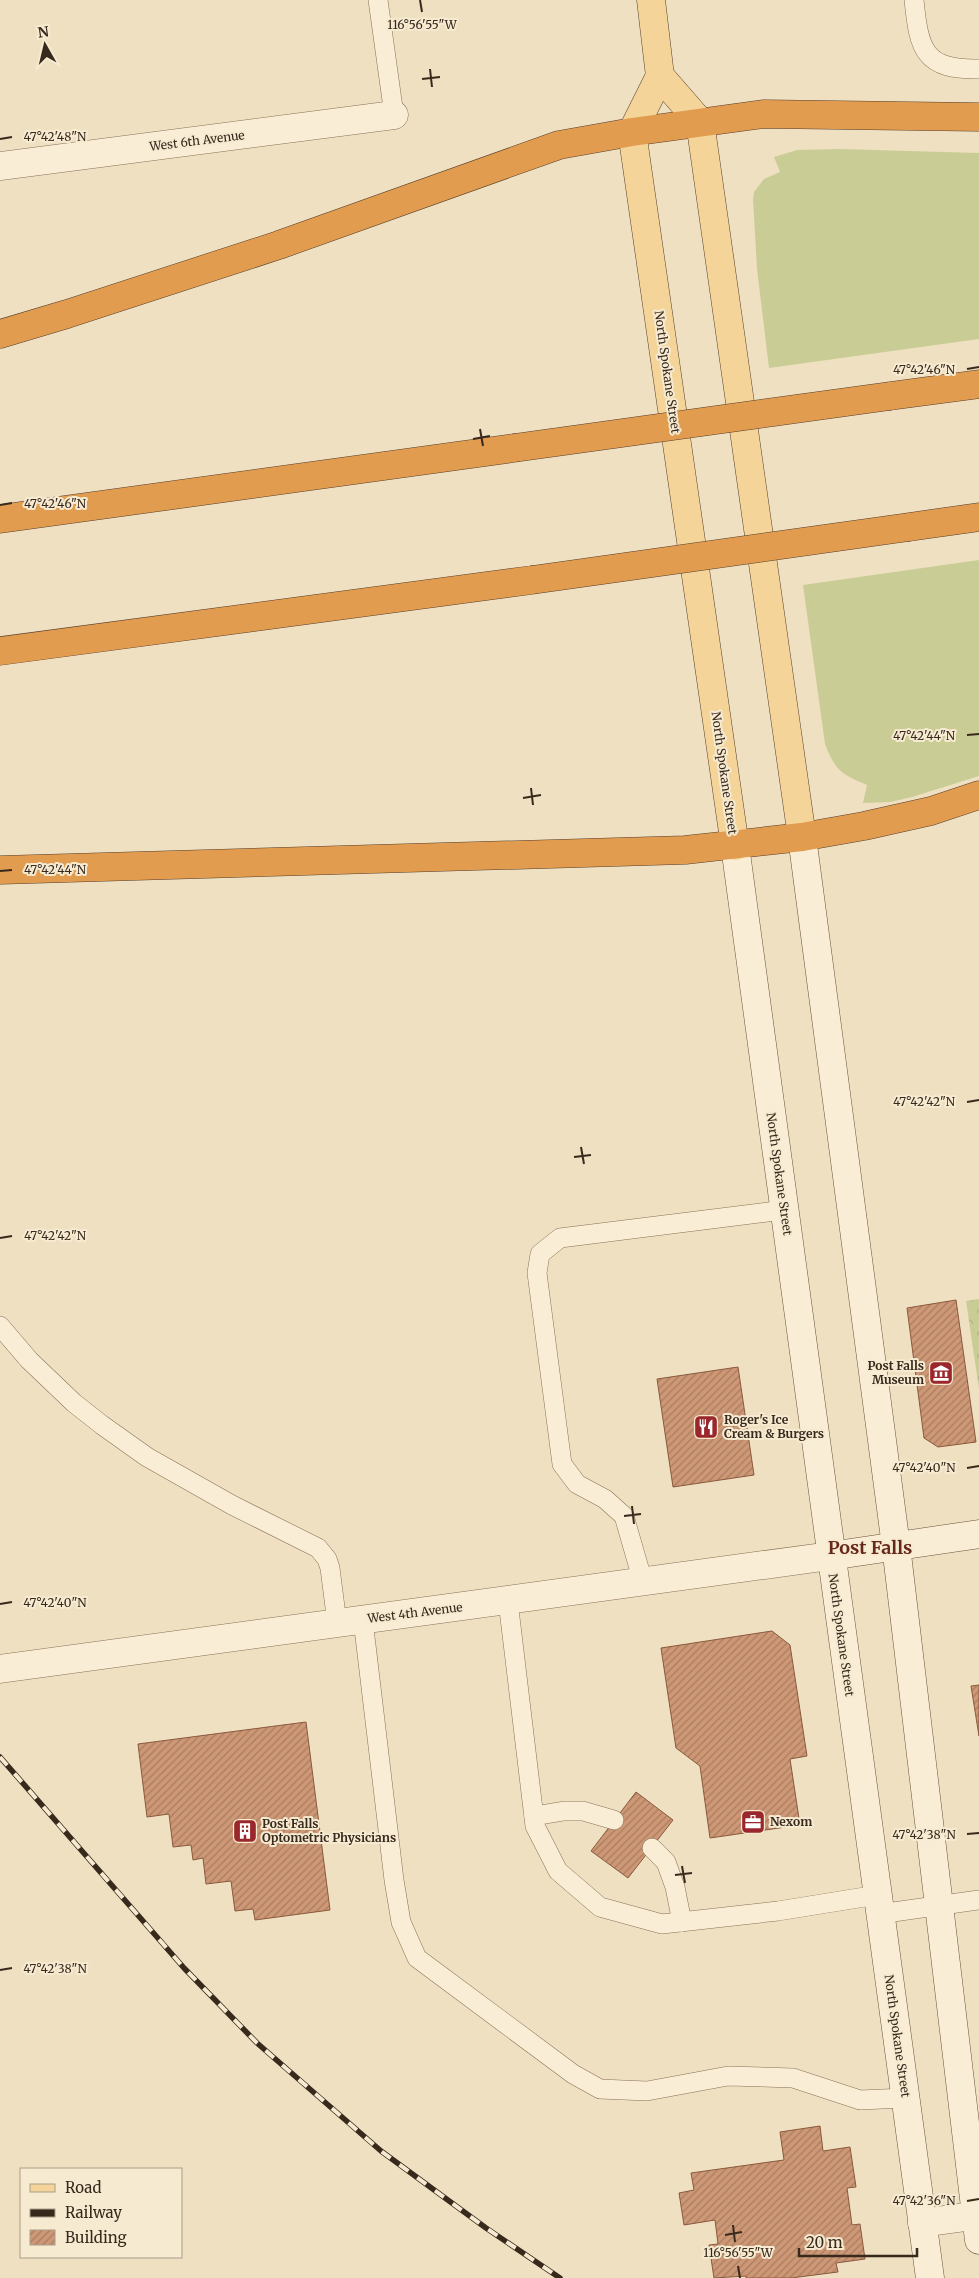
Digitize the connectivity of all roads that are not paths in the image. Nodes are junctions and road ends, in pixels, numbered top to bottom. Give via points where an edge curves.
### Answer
1 (378, 0) edge
2 (651, 0) edge
3 (915, 8) edge
4 (979, 69) edge
5 (660, 76) junction
6 (394, 115) joint
7 (979, 117) edge
8 (700, 122) junction
9 (632, 132) junction
10 (0, 166) edge
11 (0, 334) edge
12 (979, 384) edge
13 (979, 517) edge
14 (0, 520) edge
15 (0, 651) edge
16 (979, 795) edge
17 (802, 837) junction
18 (735, 846) junction
19 (0, 870) edge
20 (784, 1210) junction
21 (0, 1326) edge
22 (979, 1534) edge
23 (896, 1546) junction
24 (830, 1556) junction
25 (643, 1582) junction
26 (508, 1601) junction
27 (350, 1621) junction
28 (0, 1669) edge
29 (534, 1816) junction
30 (614, 1820) dead end
31 (652, 1848) dead end
32 (979, 1900) edge
33 (878, 1904) junction
34 (939, 1905) junction
35 (682, 1922) junction
36 (905, 2098) junction
37 (922, 2223) junction
38 (978, 2224) edge
39 (930, 2278) edge

1 - 6 lane
2 - 5 main road
3 - 4 lane via 919,38 932,59 945,67
5 - 8 main road
5 - 9 main road
6 - 10 main road, West 6th Avenue
7 - 8 highway via 762,114
8 - 9 highway
8 - 17 main road
9 - 11 highway via 559,145 279,246
9 - 18 main road, North Spokane Street
12 - 14 highway, bridge
13 - 15 highway, bridge
16 - 17 highway via 931,810
17 - 18 highway
17 - 23 main road
18 - 19 highway
18 - 20 main road, North Spokane Street
20 - 24 main road, North Spokane Street
20 - 25 lane via 560,1238 540,1254 537,1273 562,1464 577,1484 605,1499 624,1516
21 - 27 lane via 74,1403 132,1446 232,1505 318,1548 327,1559
22 - 23 main road, West 4th Avenue
23 - 24 main road, West 4th Avenue
23 - 34 main road
24 - 25 main road, West 4th Avenue
24 - 33 main road, North Spokane Street
25 - 26 main road, West 4th Avenue
26 - 27 main road, West 4th Avenue
26 - 29 lane
27 - 28 main road, West 4th Avenue
27 - 36 lane via 401,1922 418,1958 573,2074 600,2089 647,2091 728,2076 765,2077 792,2078 860,2100
29 - 30 lane via 583,1811
29 - 35 lane via 534,1826 558,1871 600,1907 662,1924
31 - 35 lane via 666,1862
32 - 34 lane
33 - 34 lane
33 - 35 lane
33 - 36 main road, North Spokane Street
34 - 38 main road
36 - 37 main road, North Spokane Street
37 - 38 main road
37 - 39 main road, North Spokane Street

